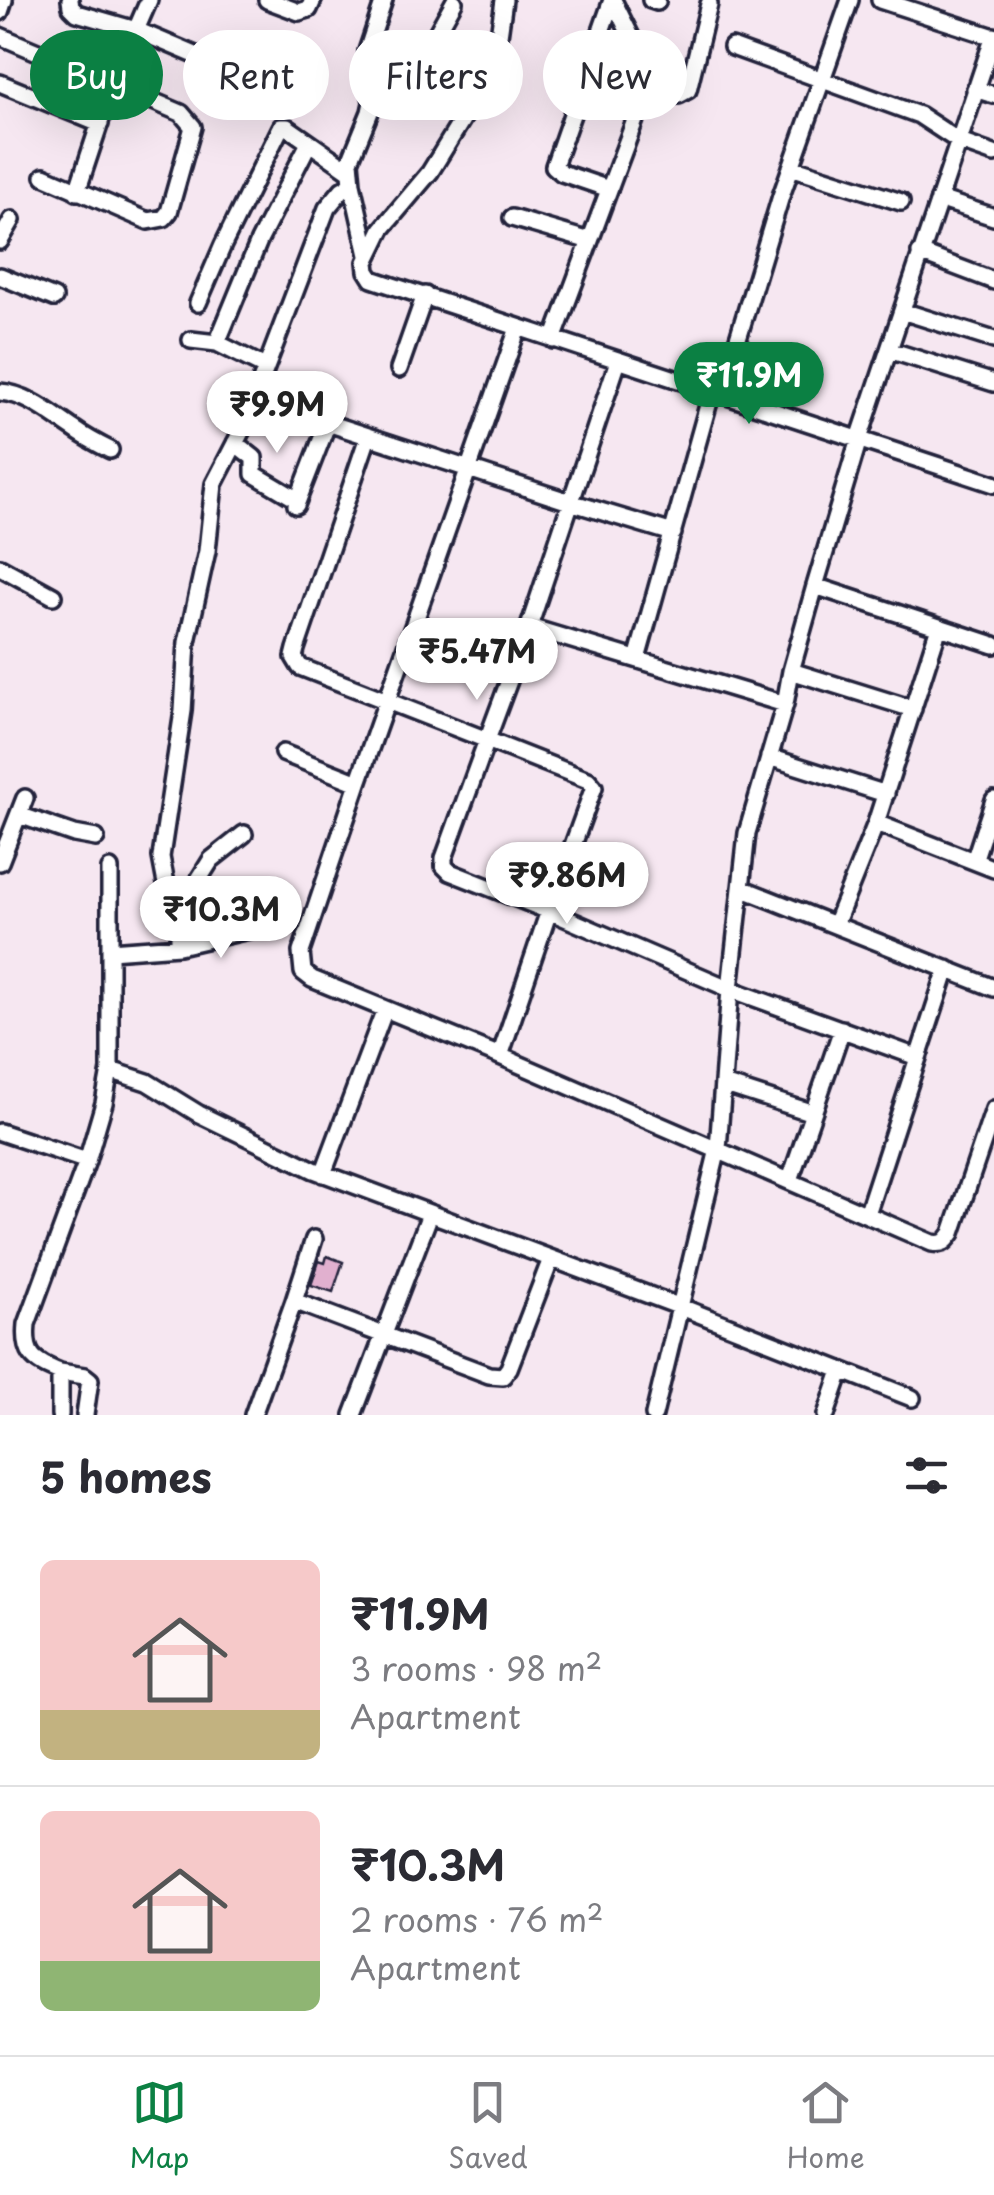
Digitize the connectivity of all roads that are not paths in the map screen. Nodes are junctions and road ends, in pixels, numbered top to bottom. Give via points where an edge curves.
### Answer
1 (4, 0) edge
2 (70, 0) edge
3 (149, 0) edge
4 (267, 0) edge
5 (313, 0) edge
6 (384, 0) edge
7 (504, 0) edge
8 (613, 0) edge
9 (850, 0) edge
10 (880, 0) edge
11 (454, 2) dead end
12 (709, 4) dead end
13 (0, 12) edge
14 (136, 30) joint
15 (438, 30) edge
16 (498, 30) edge
17 (627, 30) edge
18 (0, 36) edge
19 (994, 37) edge
20 (732, 47) dead end
21 (30, 48) edge
22 (822, 78) junction
23 (0, 83) edge
24 (975, 89) junction
25 (687, 91) edge
26 (994, 96) edge
27 (163, 105) edge
28 (101, 120) edge
29 (463, 120) edge
30 (635, 120) edge
31 (100, 124) junction
32 (960, 142) junction
33 (309, 143) junction
34 (994, 154) edge
35 (791, 167) junction
36 (44, 176) dead end
37 (351, 178) junction
38 (609, 189) junction
39 (77, 192) junction
40 (939, 199) junction
41 (901, 202) dead end
42 (512, 218) dead end
43 (994, 218) edge
44 (12, 220) dead end
45 (590, 241) junction
46 (0, 242) edge
47 (920, 254) junction
48 (368, 256) junction
49 (0, 276) edge
50 (994, 281) edge
51 (425, 295) junction
52 (54, 298) dead end
53 (198, 303) dead end
54 (902, 311) junction
55 (518, 328) junction
56 (191, 340) dead end
57 (553, 340) junction
58 (994, 340) edge
59 (217, 343) junction
60 (889, 350) junction
61 (618, 361) junction
62 (266, 368) junction
63 (729, 368) dead end
64 (399, 369) dead end
65 (994, 383) edge
66 (712, 391) junction
67 (0, 392) edge
68 (368, 437) junction
69 (859, 439) junction
70 (235, 443) junction
71 (110, 450) dead end
72 (468, 470) junction
73 (994, 484) edge
74 (570, 502) junction
75 (673, 533) junction
76 (0, 567) edge
77 (815, 586) junction
78 (53, 596) dead end
79 (528, 627) junction
80 (939, 627) junction
81 (994, 645) edge
82 (636, 660) junction
83 (792, 671) junction
84 (387, 701) junction
85 (785, 704) junction
86 (913, 710) junction
87 (487, 740) junction
88 (283, 753) dead end
89 (769, 757) junction
90 (358, 783) junction
91 (886, 794) junction
92 (25, 798) dead end
93 (994, 800) edge
94 (18, 815) junction
95 (876, 824) junction
96 (244, 834) dead end
97 (96, 838) dead end
98 (974, 861) junction
99 (0, 862) edge
100 (110, 868) dead end
101 (994, 869) edge
102 (741, 888) junction
103 (176, 908) junction
104 (549, 912) junction
105 (835, 925) junction
106 (253, 929) dead end
107 (180, 946) junction
108 (110, 951) junction
109 (948, 970) junction
110 (994, 988) edge
111 (730, 989) junction
112 (385, 1008) junction
113 (842, 1029) junction
114 (500, 1056) junction
115 (917, 1056) junction
116 (110, 1070) junction
117 (723, 1084) junction
118 (994, 1109) edge
119 (813, 1113) junction
120 (0, 1132) edge
121 (718, 1149) junction
122 (87, 1161) junction
123 (323, 1174) junction
124 (790, 1180) junction
125 (430, 1214) junction
126 (867, 1214) junction
127 (314, 1239) dead end
128 (550, 1259) junction
129 (294, 1302) junction
130 (680, 1307) junction
131 (384, 1334) junction
132 (842, 1371) junction
133 (60, 1372) junction
134 (912, 1398) dead end
135 (60, 1415) edge
136 (86, 1415) edge
137 (252, 1415) edge
138 (353, 1415) edge
139 (654, 1415) edge
140 (826, 1415) edge

1 - 13 street
2 - 14 street via 77,13
3 - 14 street
4 - 5 street via 298,12
6 - 37 street via 366,50 372,103 353,150
7 - 16 street
8 - 17 street
8 - 38 street via 554,166
9 - 22 street
10 - 19 street
11 - 15 street
12 - 25 street
18 - 21 street
19 - 24 street
20 - 22 street
22 - 32 street via 919,114
22 - 35 street
23 - 31 street
24 - 26 street
24 - 32 street
27 - 39 street via 193,126 164,218 148,221
28 - 31 street
29 - 48 street
30 - 38 street
31 - 39 street
32 - 34 street
32 - 40 street
33 - 37 street
33 - 53 street via 280,127
33 - 59 street
35 - 41 street
35 - 63 street
36 - 39 street
37 - 48 street
37 - 62 street via 327,208
38 - 45 street
40 - 43 street
40 - 47 street
42 - 45 street
44 - 46 street
45 - 57 street
47 - 50 street
47 - 54 street
48 - 51 street via 372,280
49 - 52 street
51 - 55 street
51 - 64 street
54 - 58 street
54 - 60 street
55 - 57 street
55 - 72 street
56 - 59 street
57 - 61 street
59 - 62 street
60 - 65 street
60 - 69 street
61 - 66 street
61 - 74 street
62 - 70 street
66 - 69 street
66 - 75 street
67 - 71 street via 34,403
68 - 70 street via 327,426 297,503 254,474 254,458
68 - 72 street
68 - 84 street via 294,657 300,666
69 - 73 street
69 - 77 street
70 - 103 street via 214,484 208,550 187,642 161,857
72 - 74 street
72 - 84 street
74 - 75 street
74 - 79 street
75 - 82 street
76 - 78 street
77 - 80 street
77 - 83 street
79 - 82 street
79 - 87 street
80 - 81 street
80 - 86 street
82 - 85 street
83 - 85 street
83 - 86 street
84 - 87 street
84 - 90 street
85 - 89 street
86 - 91 street
87 - 104 street via 444,866
87 - 104 street via 594,786
88 - 90 street
89 - 91 street
89 - 102 street via 746,833
90 - 112 street via 300,965 312,979
91 - 95 street
92 - 94 street
93 - 98 street
94 - 97 street
94 - 99 street
95 - 98 street
95 - 105 street
96 - 103 street via 211,860
98 - 101 street
100 - 108 street
102 - 105 street
102 - 111 street
103 - 107 street
104 - 111 street
104 - 114 street
105 - 109 street
106 - 107 street
107 - 108 street
108 - 116 street
109 - 110 street
109 - 115 street
111 - 113 street
111 - 117 street
112 - 114 street
112 - 123 street
113 - 115 street
113 - 119 street
114 - 121 street
115 - 126 street
116 - 122 street
116 - 123 street via 147,1082
117 - 119 street
117 - 121 street
118 - 126 street via 947,1241 932,1243
119 - 124 street
120 - 122 street
121 - 124 street
121 - 130 street
122 - 133 street via 27,1324 29,1354
123 - 125 street
124 - 126 street
125 - 128 street
125 - 131 street
127 - 129 street
128 - 130 street
128 - 131 street via 504,1376
129 - 131 street
129 - 137 street
130 - 132 street
130 - 139 street
131 - 138 street
132 - 134 street
132 - 140 street
133 - 135 street
133 - 136 street via 90,1380

